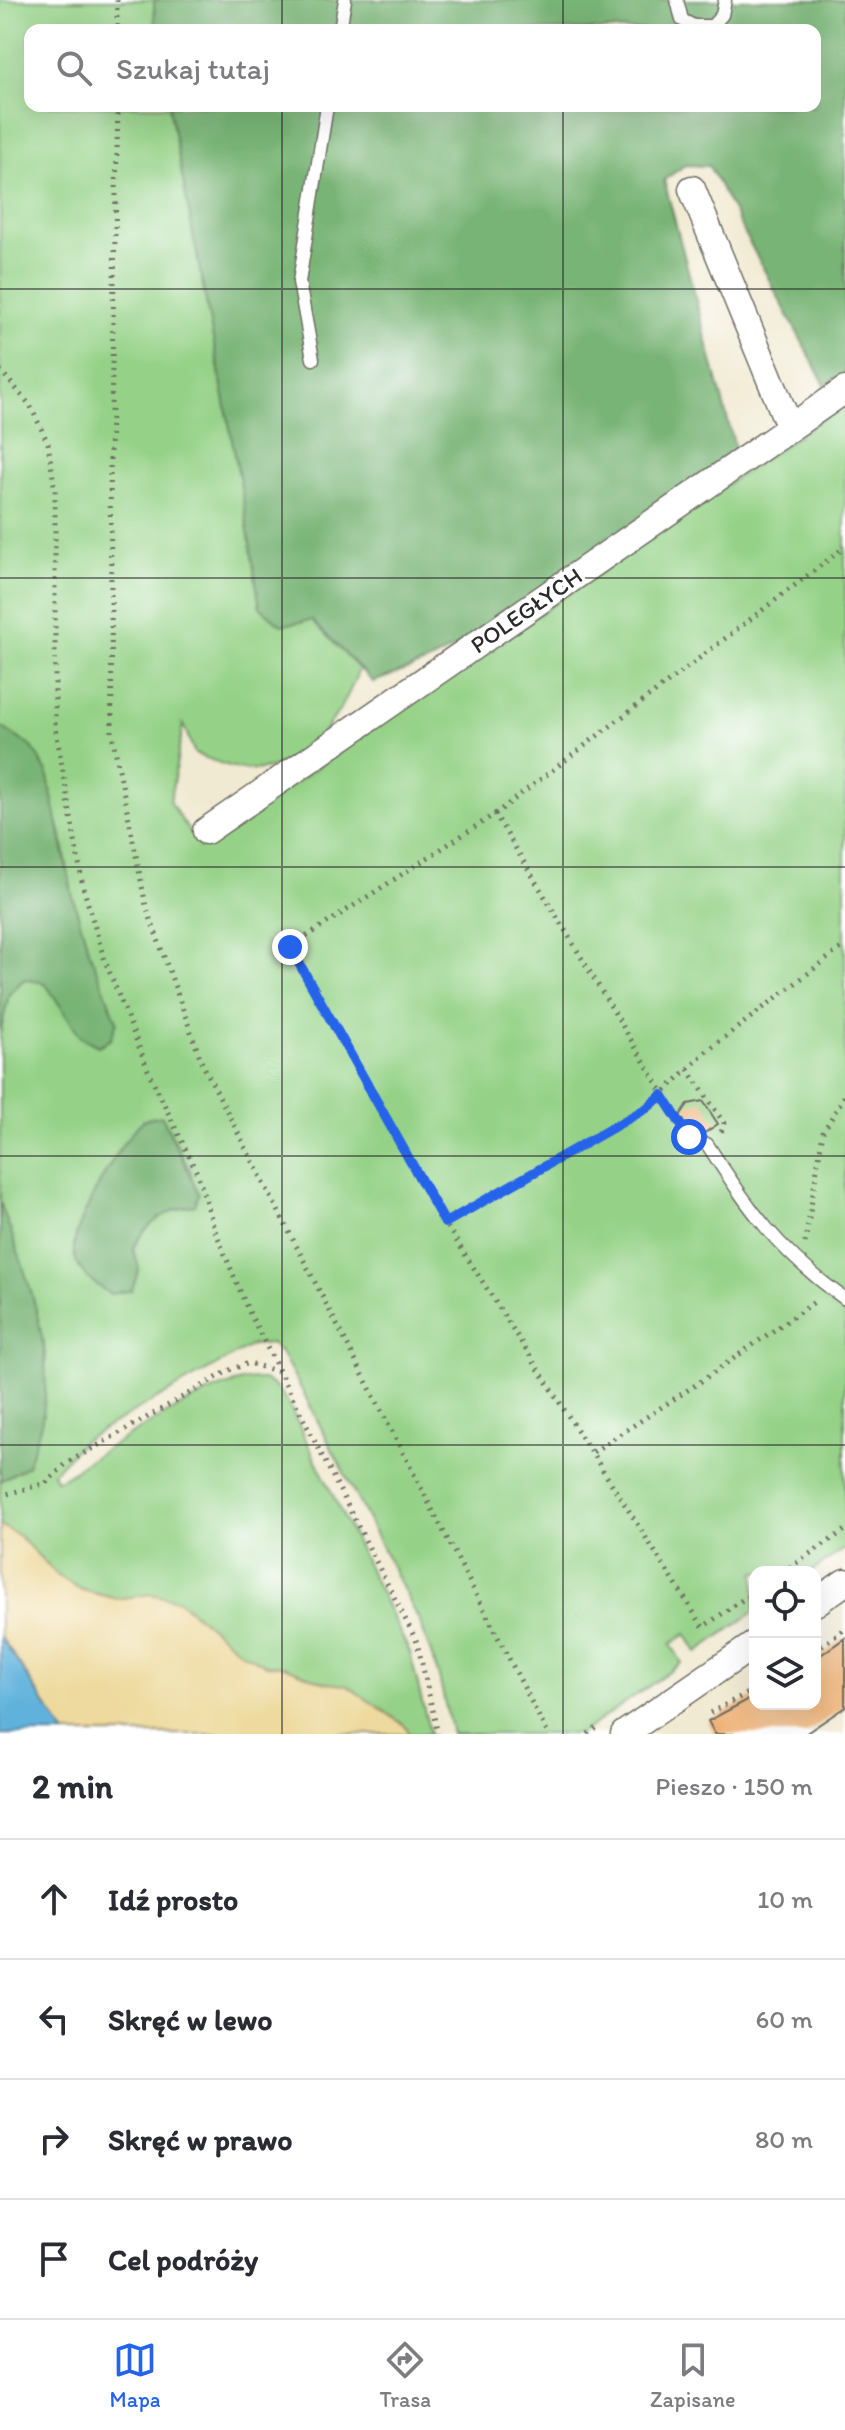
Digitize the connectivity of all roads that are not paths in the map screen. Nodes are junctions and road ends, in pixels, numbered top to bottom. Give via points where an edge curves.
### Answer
1 (345, 0) edge
2 (677, 0) edge
3 (725, 0) edge
4 (341, 24) edge
5 (690, 24) edge
6 (714, 24) edge
7 (326, 112) edge
8 (692, 189) dead end
9 (313, 359) dead end
10 (845, 390) edge
11 (790, 428) junction
12 (206, 831) dead end
13 (707, 1144) road end
14 (845, 1299) edge
15 (845, 1582) edge
16 (821, 1599) edge
17 (749, 1648) edge
18 (624, 1734) edge

1 - 4 lane
2 - 5 lane via 682,20
3 - 6 lane
7 - 9 lane via 299,282
8 - 11 street
10 - 11 street, POLEGŁYCH
11 - 12 street, POLEGŁYCH
13 - 14 lane via 773,1240
15 - 16 street
17 - 18 street

